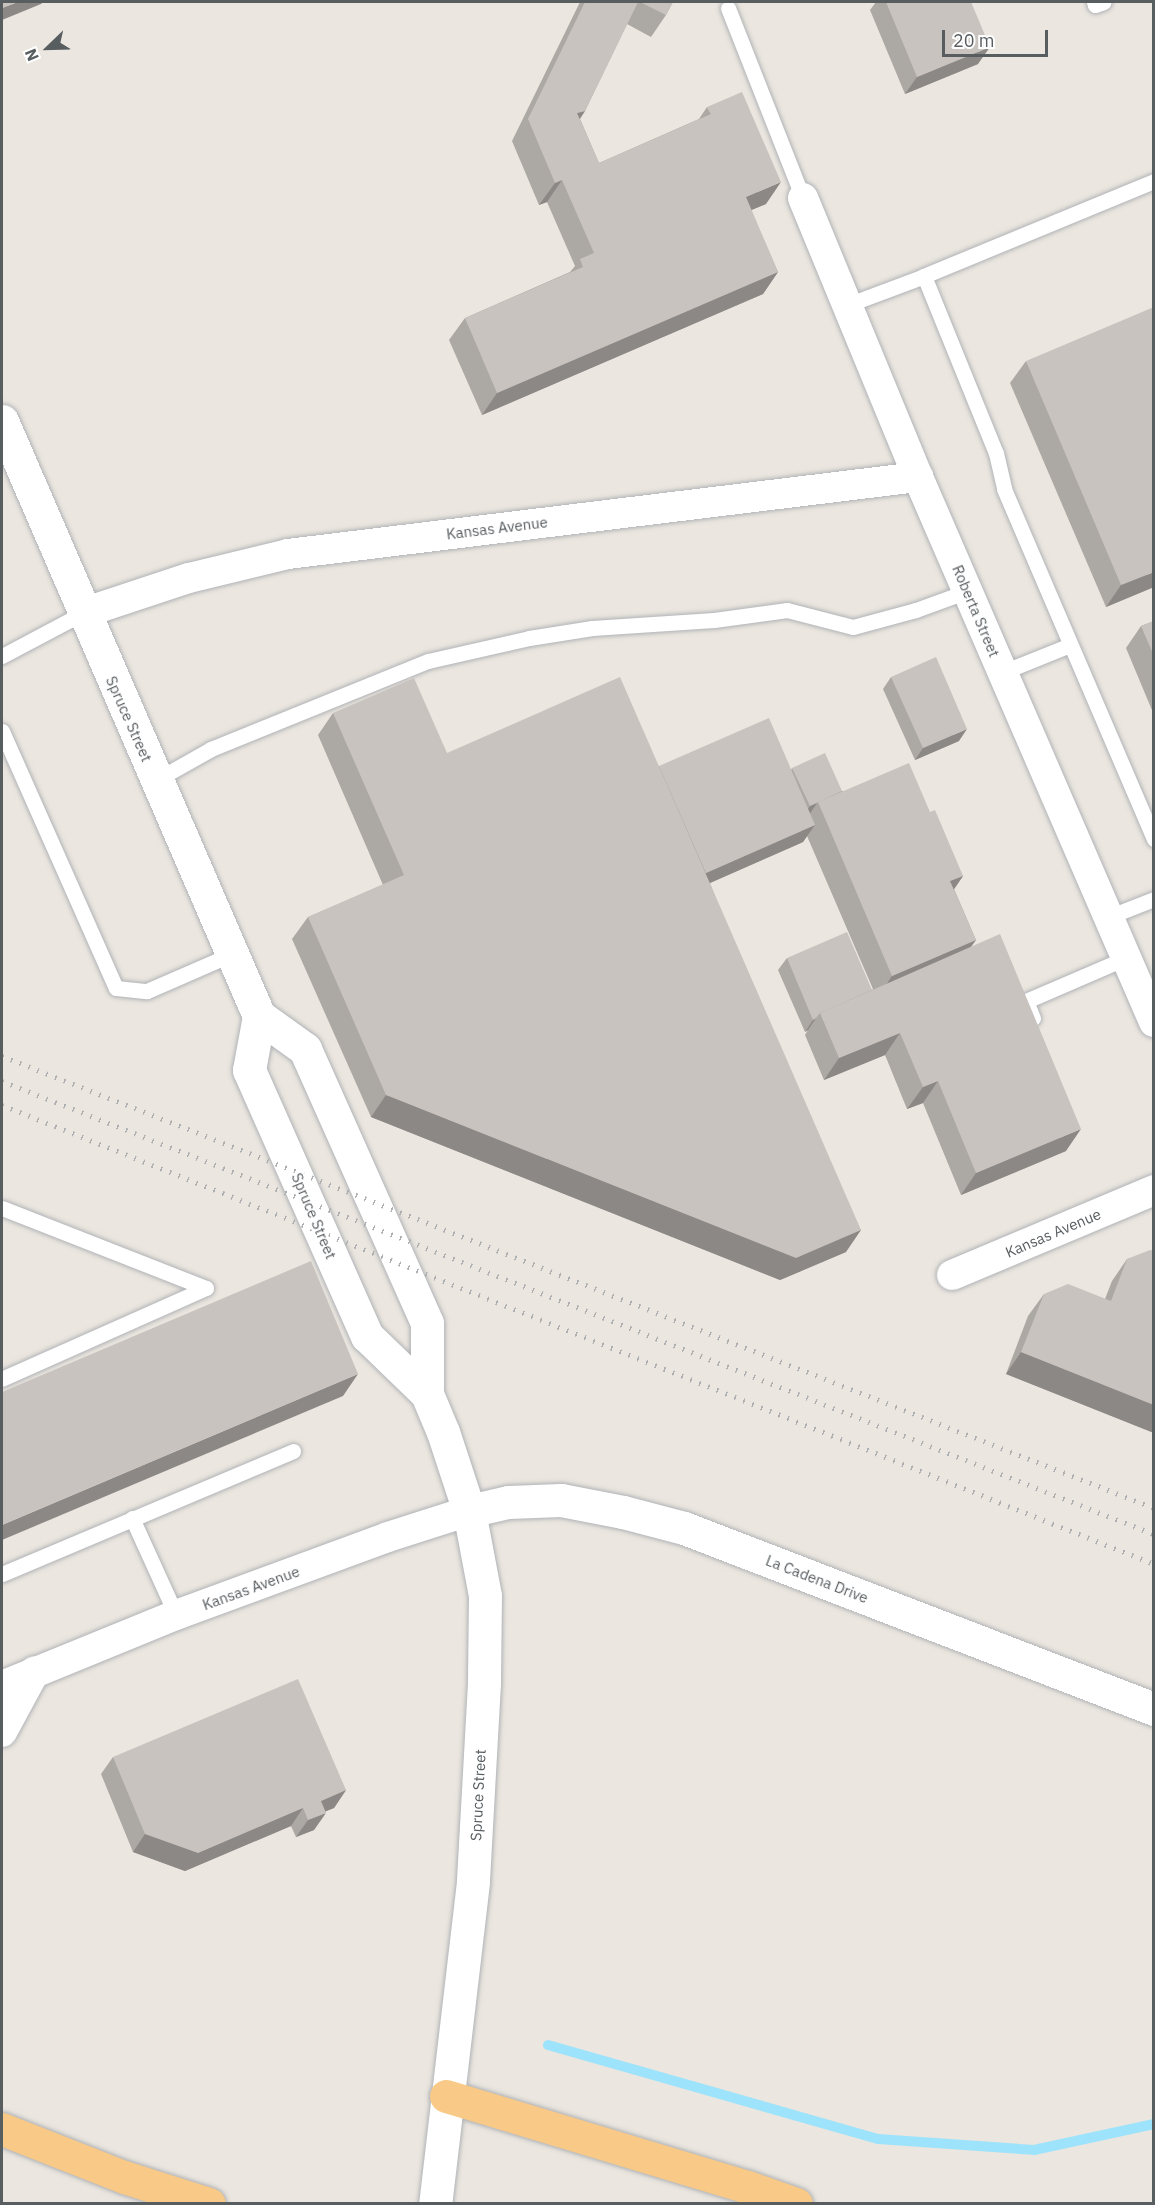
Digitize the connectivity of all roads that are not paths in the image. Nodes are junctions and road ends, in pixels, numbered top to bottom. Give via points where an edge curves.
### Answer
1 (1094, 2) edge
2 (1104, 2) edge
3 (728, 8) dead end
4 (1154, 181) edge
5 (803, 198) joint
6 (924, 276) junction
7 (848, 305) junction
8 (2, 421) edge
9 (918, 477) junction
10 (968, 591) junction
11 (83, 613) junction
12 (1070, 645) junction
13 (2, 656) edge
14 (1003, 672) junction
15 (2, 731) edge
16 (156, 780) junction
17 (1154, 839) edge
18 (1154, 899) edge
19 (1108, 917) junction
20 (232, 954) junction
21 (1126, 958) junction
22 (259, 1016) junction
23 (1154, 1022) edge
24 (1039, 1032) edge
25 (1154, 1190) edge
26 (2, 1208) edge
27 (952, 1275) dead end
28 (3, 1376) edge
29 (427, 1394) junction
30 (293, 1451) dead end
31 (469, 1511) junction
32 (132, 1518) junction
33 (2, 1574) edge
34 (176, 1615) junction
35 (35, 1671) junction
36 (2, 1686) edge
37 (1154, 1709) edge
38 (2, 1732) edge
39 (446, 2096) junction
40 (2, 2129) edge
41 (209, 2204) edge
42 (435, 2204) edge
43 (796, 2204) edge

1 - 2 lane
3 - 5 lane
4 - 6 lane
5 - 7 street, Roberta Street
6 - 7 lane
6 - 12 lane via 996,453 1004,489
7 - 9 street, Roberta Street
8 - 11 main road, Spruce Street
9 - 10 street, Roberta Street
9 - 11 street, Kansas Avenue via 288,554 189,578
10 - 14 street, Roberta Street
10 - 16 lane via 853,627 787,610 714,620 592,628 428,661 210,749
11 - 13 lane
11 - 16 main road, Spruce Street
12 - 14 lane
12 - 17 lane
14 - 19 street, Roberta Street
15 - 20 lane via 116,988 147,990
16 - 20 main road, Spruce Street
18 - 19 lane
19 - 21 street, Roberta Street
20 - 22 main road, Spruce Street
21 - 23 street, Roberta Street
21 - 24 lane via 1026,1001
22 - 29 main road, Spruce Street via 305,1049 427,1323
22 - 29 main road, Spruce Street via 249,1070 319,1232 367,1336
25 - 27 street, Kansas Avenue
26 - 28 lane via 206,1288
29 - 31 main road, Spruce Street via 444,1432
30 - 32 lane
31 - 34 street, Kansas Avenue
31 - 37 main road, La Cadena Drive via 508,1502 561,1500 684,1528
31 - 39 main road, Spruce Street via 487,1607 486,1640 473,1882
32 - 33 lane
32 - 34 lane
34 - 35 street, Kansas Avenue
35 - 36 street, Kansas Avenue
35 - 38 street
39 - 42 main road, Spruce Street
39 - 43 highway
40 - 41 highway via 124,2177

